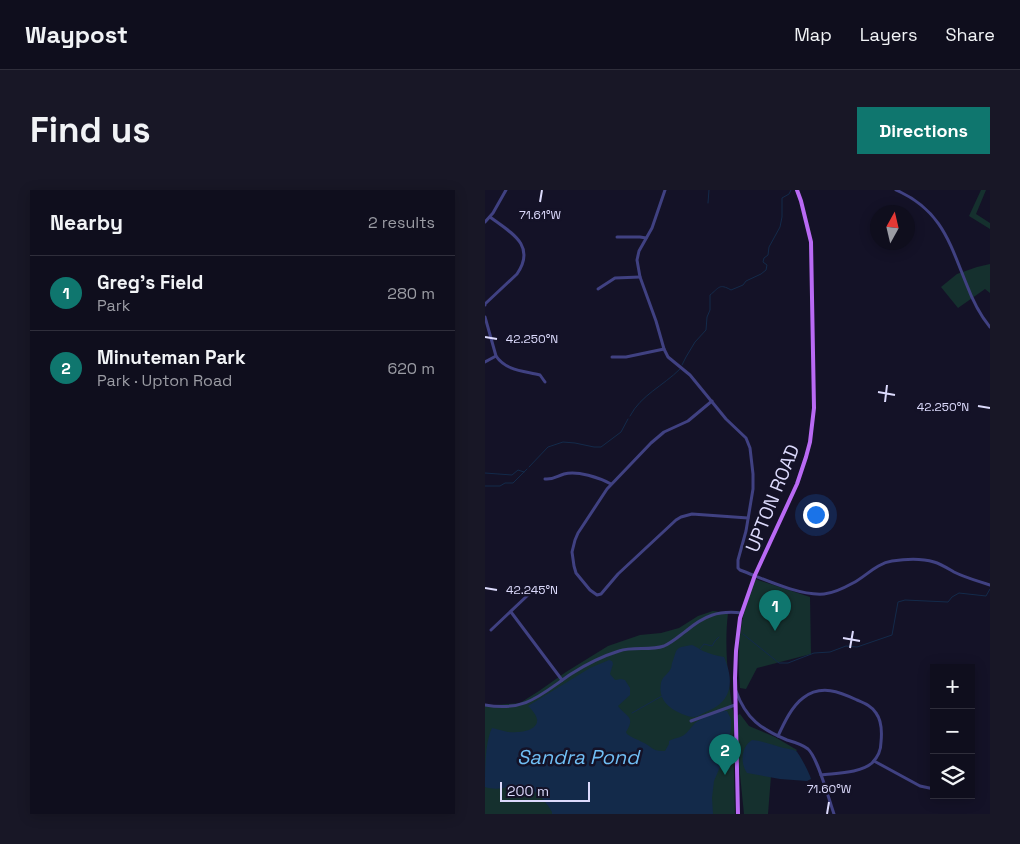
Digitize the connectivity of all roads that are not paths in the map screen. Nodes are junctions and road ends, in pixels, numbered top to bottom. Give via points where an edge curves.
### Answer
1 (506, 190) edge
2 (665, 190) edge
3 (797, 190) edge
4 (897, 190) edge
5 (490, 217) junction
6 (485, 222) edge
7 (617, 237) dead end
8 (646, 238) junction
9 (640, 277) junction
10 (598, 288) dead end
11 (485, 305) edge
12 (485, 316) edge
13 (990, 327) edge
14 (664, 348) junction
15 (496, 356) junction
16 (611, 357) dead end
17 (485, 362) edge
18 (545, 382) dead end
19 (712, 402) junction
20 (545, 480) dead end
21 (611, 484) junction
22 (748, 518) junction
23 (755, 575) junction
24 (990, 585) edge
25 (535, 586) dead end
26 (511, 612) junction
27 (742, 613) junction
28 (491, 630) dead end
29 (562, 680) junction
30 (735, 688) junction
31 (485, 705) edge
32 (735, 705) junction
33 (691, 721) dead end
34 (778, 736) junction
35 (874, 760) junction
36 (821, 775) junction
37 (930, 789) edge
38 (738, 814) edge
39 (834, 814) edge

1 - 5 street
2 - 8 street
3 - 23 main road, UPTON ROAD via 811,242 812,427 797,484
4 - 13 street via 916,200 939,222 973,300
5 - 6 street
5 - 11 street via 515,236 521,245 524,261 517,274
7 - 8 street
8 - 9 street via 637,260
9 - 10 street via 615,278
9 - 14 street
12 - 15 street
14 - 16 street via 632,356
14 - 19 street via 668,357 690,375
15 - 17 street
15 - 18 street via 507,367 540,375
19 - 21 street via 688,421 651,442
19 - 22 street via 746,438 750,448 753,481
20 - 21 street via 573,472
21 - 22 street via 578,533 572,552 577,573 598,595 681,517 691,514
22 - 23 street via 737,565 740,570
23 - 24 street via 804,593 826,594 853,583 886,562 923,560 936,562
23 - 27 main road, UPTON ROAD
25 - 26 street
26 - 28 street
26 - 29 street
27 - 29 street via 709,616 664,646 619,650
27 - 30 main road, UPTON ROAD
29 - 31 street via 517,706
30 - 32 main road, UPTON ROAD
30 - 34 street via 749,717
32 - 33 street
32 - 38 main road, UPTON ROAD
34 - 35 street via 804,697 822,690 836,691 866,704 876,713 882,739 880,752
34 - 36 street via 808,749
35 - 36 street via 860,769
35 - 37 street
36 - 39 street

